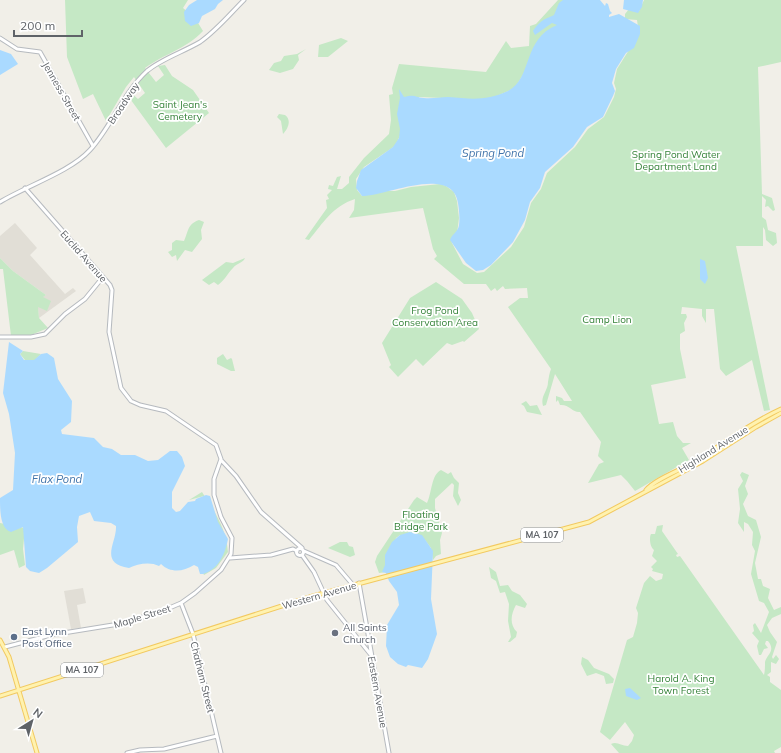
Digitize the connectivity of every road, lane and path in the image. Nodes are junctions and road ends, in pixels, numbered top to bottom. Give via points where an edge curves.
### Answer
1 (244, 0) edge
2 (0, 38) edge
3 (93, 146) junction
4 (25, 188) junction
5 (0, 202) edge
6 (103, 277) junction
7 (0, 337) edge
8 (781, 409) edge
9 (781, 413) edge
10 (221, 460) junction
11 (646, 490) junction
12 (637, 496) joint
13 (291, 539) junction
14 (299, 551) junction
15 (287, 552) junction
16 (230, 558) junction
17 (359, 583) junction
18 (353, 585) junction
19 (323, 593) junction
20 (181, 603) junction
21 (193, 634) junction
22 (0, 640) edge
23 (2, 645) edge
24 (372, 657) junction
25 (20, 690) junction
26 (0, 696) edge
27 (217, 736) junction
28 (37, 753) edge
29 (127, 753) edge
30 (221, 753) edge
31 (389, 753) edge

1 - 3 street, Broadway via 202,40 148,70 139,78
2 - 3 street, Jenness Street via 17,49 40,52
3 - 4 street, Broadway via 70,165
4 - 5 street, Broadway
4 - 6 street, Euclid Avenue
6 - 7 street via 85,299 64,314 45,334 31,337
6 - 10 street, Euclid Avenue via 112,290 110,341 121,388 126,396 138,404 169,412 211,440 218,449
8 - 11 main road, Highland Avenue / MA 107
9 - 11 main road, Highland Avenue / MA 107 via 697,464
10 - 13 street, Euclid Avenue via 241,482 261,512
10 - 16 street via 213,487 218,508 232,538
11 - 12 main road, Highland Avenue / MA 107
12 - 17 main road, Western Avenue / MA 107 via 589,522
13 - 14 street
13 - 14 street
14 - 15 street
14 - 15 street
14 - 18 street via 336,565
14 - 19 street via 314,572
15 - 16 street
16 - 20 street, Maple Street via 209,581
17 - 18 main road, Western Avenue / MA 107
17 - 24 street, Eastern Avenue
18 - 19 main road, Western Avenue / MA 107
19 - 21 main road, Western Avenue / MA 107
19 - 24 street
20 - 21 street, Chatham Street
20 - 23 street, Maple Street via 131,621
21 - 25 main road, Western Avenue / MA 107
21 - 27 street, Chatham Street
22 - 23 main road
23 - 25 main road
24 - 31 street, Eastern Avenue
25 - 26 main road, Western Avenue / MA 107
25 - 28 main road
27 - 29 street via 164,749
27 - 30 street, Chatham Street

